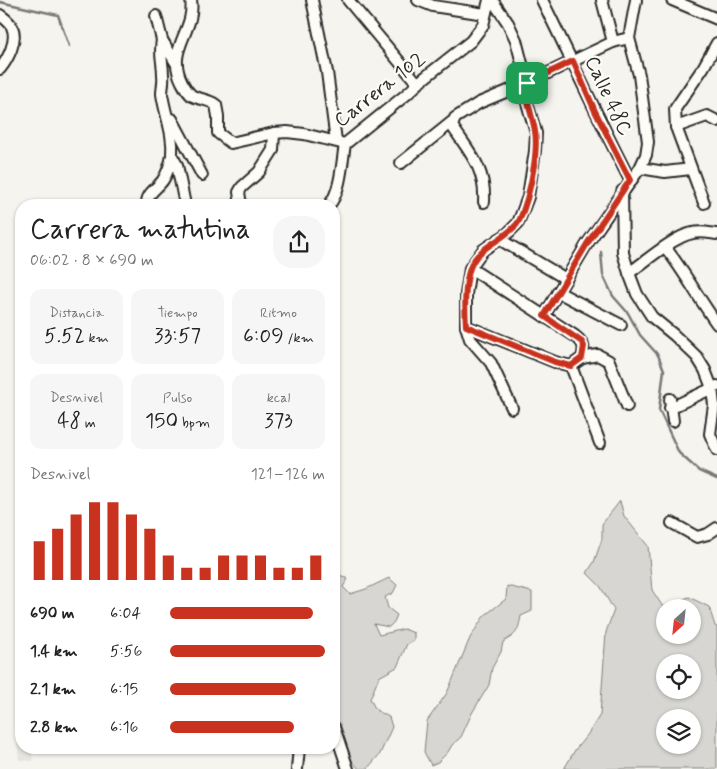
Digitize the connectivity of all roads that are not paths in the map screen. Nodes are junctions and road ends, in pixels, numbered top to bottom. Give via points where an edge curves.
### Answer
1 (191, 0) edge
2 (312, 0) edge
3 (348, 0) edge
4 (418, 0) edge
5 (491, 0) edge
6 (542, 0) edge
7 (602, 0) edge
8 (636, 0) edge
9 (672, 0) edge
10 (684, 2) edge
11 (485, 14) junction
12 (0, 15) edge
13 (156, 16) dead end
14 (717, 19) edge
15 (629, 38) junction
16 (162, 40) junction
17 (613, 42) junction
18 (717, 43) edge
19 (714, 55) edge
20 (573, 61) junction
21 (176, 63) junction
22 (0, 69) edge
23 (527, 83) junction
24 (418, 84) junction
25 (166, 107) junction
26 (717, 121) edge
27 (454, 126) junction
28 (676, 127) junction
29 (274, 134) junction
30 (340, 143) junction
31 (172, 156) junction
32 (401, 163) dead end
33 (640, 168) junction
34 (691, 169) junction
35 (202, 175) dead end
36 (630, 180) junction
37 (622, 191) junction
38 (148, 199) edge
39 (184, 199) edge
40 (240, 199) edge
41 (333, 199) edge
42 (484, 202) dead end
43 (704, 203) dead end
44 (717, 234) edge
45 (503, 236) junction
46 (665, 246) junction
47 (469, 272) junction
48 (629, 273) junction
49 (566, 279) junction
50 (558, 292) junction
51 (544, 316) junction
52 (717, 324) edge
53 (621, 325) dead end
54 (466, 326) junction
55 (582, 358) junction
56 (571, 366) junction
57 (715, 387) edge
58 (627, 406) dead end
59 (512, 408) dead end
60 (673, 421) dead end
61 (600, 443) dead end
62 (716, 447) edge
63 (672, 523) dead end
64 (717, 528) edge
65 (340, 745) edge
66 (298, 754) edge
67 (297, 769) edge
68 (348, 769) edge

1 - 21 street via 191,16 180,42
2 - 30 street
3 - 24 street
4 - 11 street via 432,6
5 - 11 street, Carrera 102
5 - 23 street via 508,22 516,40
6 - 20 street, Calle 48C
7 - 17 street
8 - 15 street
9 - 10 street
10 - 14 street
11 - 24 street, Carrera 102 via 482,28 471,41
12 - 22 street via 12,26 14,35 5,64
13 - 16 street
15 - 17 street
15 - 33 street via 639,75 648,142
16 - 21 street
16 - 25 street via 162,93
17 - 20 street
18 - 19 street
19 - 28 street via 675,109
20 - 23 street
20 - 36 street, Calle 48C
21 - 29 street, Carrera 102 via 184,86 191,95 216,105 218,133 230,143
23 - 27 street via 480,103 455,118
23 - 45 street via 526,96 536,133 536,151 524,208 518,223
24 - 30 street, Carrera 102
25 - 31 street via 172,134
25 - 35 street
26 - 28 street via 707,116
27 - 32 street
27 - 42 street via 478,164 483,178
28 - 34 street
29 - 30 street, Carrera 102 via 295,133
29 - 40 street via 274,150 259,172 242,187
30 - 41 street
31 - 38 street via 166,176
31 - 39 street
33 - 34 street via 664,172
33 - 36 street
34 - 43 street
36 - 37 street
37 - 48 street via 623,253
37 - 49 street
44 - 46 street via 691,233
45 - 47 street via 484,250
45 - 49 street
46 - 48 street
46 - 52 street
47 - 51 street
47 - 54 street
48 - 57 street via 652,317 697,357
49 - 50 street
50 - 51 street
50 - 53 street
51 - 55 street via 582,342
54 - 56 street
54 - 59 street via 470,339 491,362
55 - 56 street
55 - 58 street via 598,355 609,361
56 - 61 street
57 - 60 street via 670,403
57 - 62 street via 710,434
63 - 64 street via 697,537
65 - 68 street
66 - 67 street

